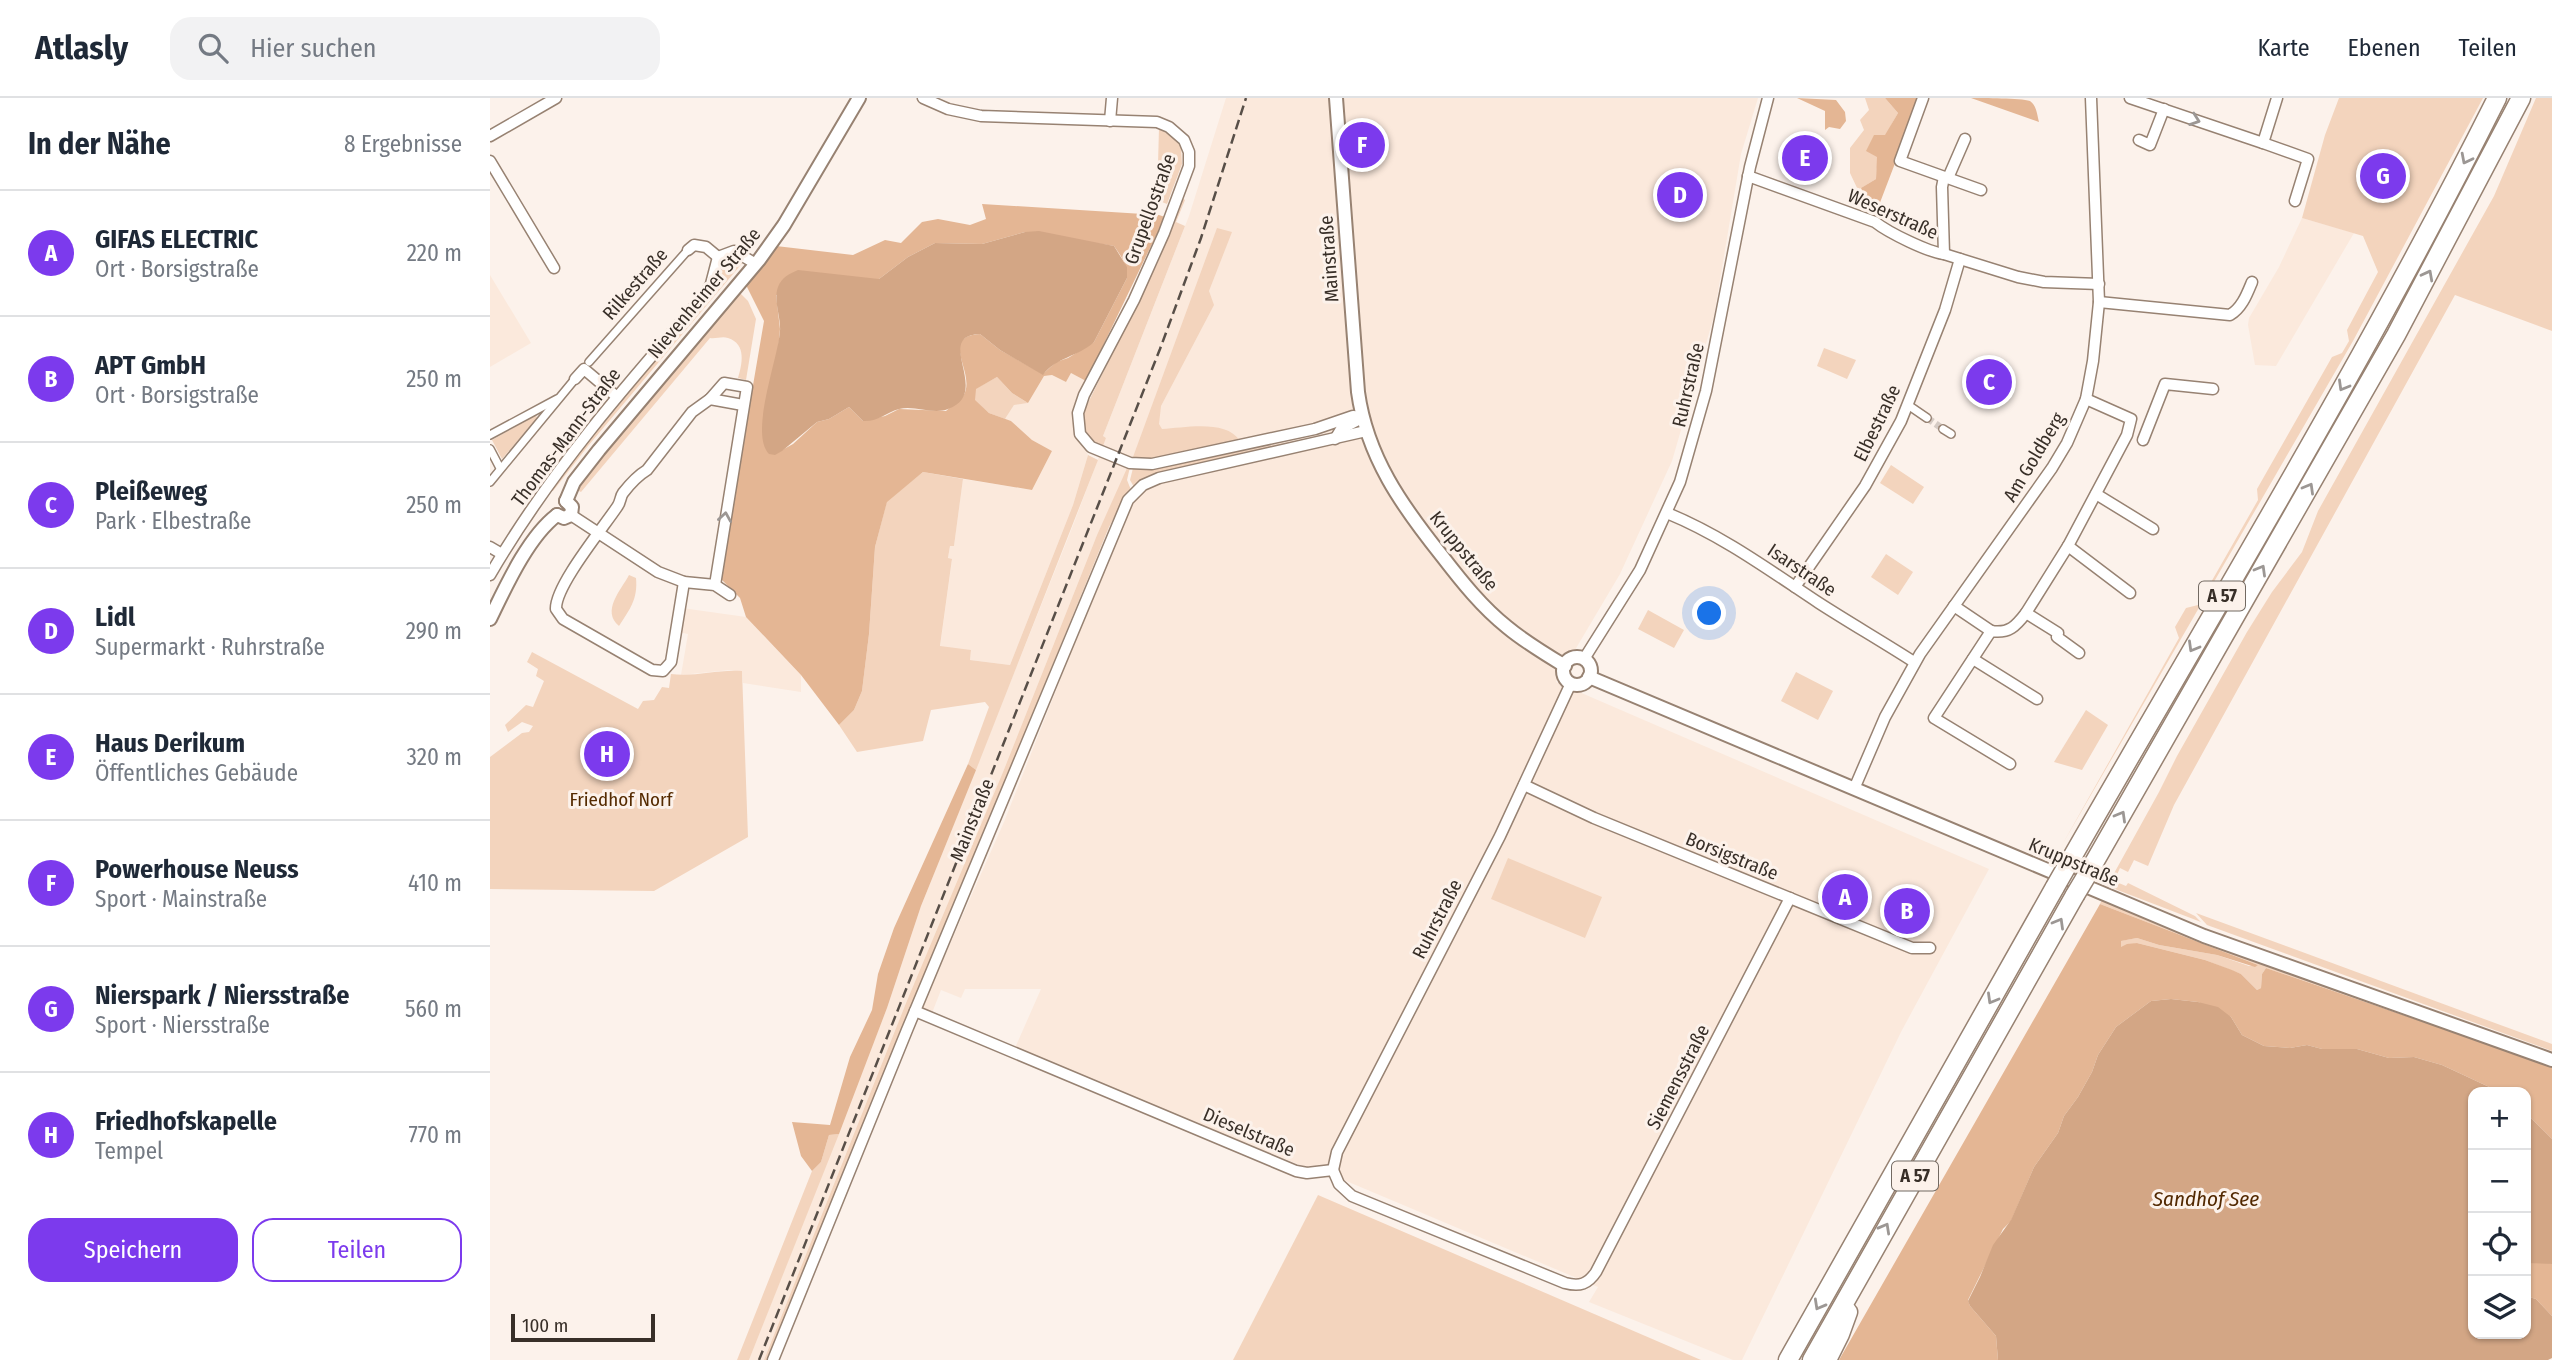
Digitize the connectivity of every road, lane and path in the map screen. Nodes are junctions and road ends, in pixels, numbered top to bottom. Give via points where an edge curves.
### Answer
1 (556, 98) edge
2 (859, 98) edge
3 (923, 98) edge
4 (1112, 98) edge
5 (1336, 98) edge
6 (1768, 98) edge
7 (1923, 98) edge
8 (2091, 98) edge
9 (2130, 98) edge
10 (2277, 98) edge
11 (2497, 98) edge
12 (2521, 98) edge
13 (2164, 109) junction
14 (1110, 121) junction
15 (490, 136) edge
16 (1965, 139) dead end
17 (2140, 141) dead end
18 (2263, 143) junction
19 (490, 161) edge
20 (1748, 176) junction
21 (1946, 178) junction
22 (1981, 190) dead end
23 (2295, 201) dead end
24 (688, 250) joint
25 (1944, 254) junction
26 (718, 257) junction
27 (1960, 259) junction
28 (757, 264) junction
29 (554, 268) dead end
30 (2252, 282) dead end
31 (2099, 284) junction
32 (2099, 302) junction
33 (587, 365) junction
34 (575, 379) joint
35 (2213, 390) dead end
36 (617, 396) junction
37 (560, 397) junction
38 (710, 399) junction
39 (2086, 399) junction
40 (743, 405) junction
41 (1908, 405) junction
42 (1362, 417) junction
43 (1927, 418) tunnel mouth
44 (1315, 429) junction
45 (1942, 429) tunnel mouth
46 (1366, 432) junction
47 (490, 435) edge
48 (1951, 435) dead end
49 (2127, 435) junction
50 (1335, 439) junction
51 (490, 449) edge
52 (500, 468) junction
53 (490, 482) edge
54 (2096, 494) junction
55 (566, 501) junction
56 (1667, 513) junction
57 (571, 514) junction
58 (557, 515) junction
59 (2153, 529) dead end
60 (597, 533) junction
61 (2068, 546) junction
62 (490, 547) edge
63 (502, 554) junction
64 (490, 575) edge
65 (684, 582) junction
66 (715, 585) junction
67 (1796, 587) junction
68 (2130, 593) dead end
69 (730, 595) dead end
70 (1954, 606) junction
71 (2026, 613) junction
72 (490, 619) edge
73 (1992, 631) junction
74 (2080, 653) dead end
75 (1584, 659) junction
76 (1973, 659) junction
77 (1914, 662) junction
78 (1565, 666) junction
79 (1589, 677) junction
80 (1571, 683) junction
81 (2037, 699) dead end
82 (2010, 764) dead end
83 (1524, 785) junction
84 (1854, 789) junction
85 (1790, 898) junction
86 (1930, 948) dead end
87 (915, 1011) junction
88 (2552, 1060) edge
89 (1333, 1170) junction
90 (1852, 1287) junction
91 (773, 1360) edge
92 (1788, 1360) edge
93 (1812, 1360) edge
94 (1826, 1360) edge

1 - 15 street
2 - 28 street, Nievenheimer Straße
3 - 14 street, Grupellostraße via 981,116
4 - 14 street
5 - 42 street, Mainstraße
6 - 20 street, Ruhrstraße
7 - 21 street via 1900,161
8 - 31 street, Am Goldberg
9 - 13 street
10 - 18 street
11 -> 92 highway, A 57, bridge via 2377,326
90 -> 12 highway, A 57, bridge via 2396,335
13 - 17 street via 2150,145
13 -> 18 street
14 - 44 street, Grupellostraße via 1157,122 1170,127 1184,140 1190,158 1164,233 1080,405 1080,433 1101,452 1129,463 1152,464
16 - 21 street, Weserstraße
18 - 23 street via 2308,159
19 - 29 street
20 - 25 street, Weserstraße via 1866,218
20 - 56 street, Ruhrstraße via 1706,391
21 - 22 street
21 - 25 street, Weserstraße via 1942,187
24 - 26 street, Rilkestraße via 703,246
24 - 33 street, Rilkestraße
25 - 27 street, Weserstraße
26 - 28 street via 734,251
26 - 36 street, Thomas-Mann-Straße via 704,296
27 - 31 street, Weserstraße via 2041,281
27 - 41 street, Elbestraße
28 - 55 street, Nievenheimer Straße via 598,450
30 - 32 street via 2230,315
31 - 32 street, Am Goldberg
32 - 39 street, Am Goldberg
33 - 34 street, Rilkestraße
33 - 36 street
34 - 37 street, Rilkestraße
35 - 49 street via 2165,384 2144,440
36 - 63 street, Thomas-Mann-Straße
37 - 47 street, Rilkestraße
37 - 52 street, Rilkestraße
38 - 40 street
38 - 40 street via 724,383 747,387
38 - 60 street via 692,412 629,486
39 - 49 street via 2131,419
39 - 70 street, Am Goldberg via 2052,467
66 -> 40 street
41 - 43 street
41 - 67 street, Elbestraße via 1865,486
42 - 44 street
42 - 46 street, Mainstraße
42 - 50 street, Mainstraße via 1341,429
44 - 50 street
45 - 48 street
46 - 50 street, Mainstraße
46 - 78 street, Kruppstraße via 1401,502 1473,594 1507,627
49 - 54 street
50 - 87 street, Mainstraße via 1159,478 1143,485 1128,500
51 - 52 street
52 - 53 street, Rilkestraße
54 - 59 street
54 - 61 street
55 - 57 street
55 - 58 street, Nievenheimer Straße via 557,505
56 - 67 street, Isarstraße via 1745,552
56 - 75 street, Ruhrstraße via 1628,592
57 - 58 street
57 - 60 street
58 - 72 street, Nievenheimer Straße via 531,544
60 - 65 street via 643,563
60 - 65 street via 558,596 557,612 563,620 657,671 671,662
61 - 68 street
61 - 71 street
62 - 63 street
63 - 64 street, Thomas-Mann-Straße
65 - 66 street
66 - 69 street
67 - 77 street, Isarstraße
70 - 73 street
70 - 77 street, Am Goldberg
71 - 73 street via 2012,629
71 - 74 street
73 - 76 street
75 - 78 street via 1571,659
75 - 79 street via 1590,667
76 - 81 street
76 - 82 street via 1934,718
77 - 84 street, Am Goldberg
78 - 80 street via 1565,677
79 - 80 street via 1580,685
79 - 84 street, Kruppstraße
80 - 83 street, Ruhrstraße
83 - 85 street, Borsigstraße
83 - 89 street, Ruhrstraße via 1337,1152
84 - 88 street, Kruppstraße via 2204,936
85 - 86 street, Borsigstraße via 1912,948
85 - 89 street, Siemensstraße via 1596,1272 1586,1283 1565,1283 1352,1196
87 - 89 street, Dieselstraße via 1296,1171
87 - 91 street, Mainstraße
90 - 93 highway, A 57
90 - 94 highway via 1846,1321

